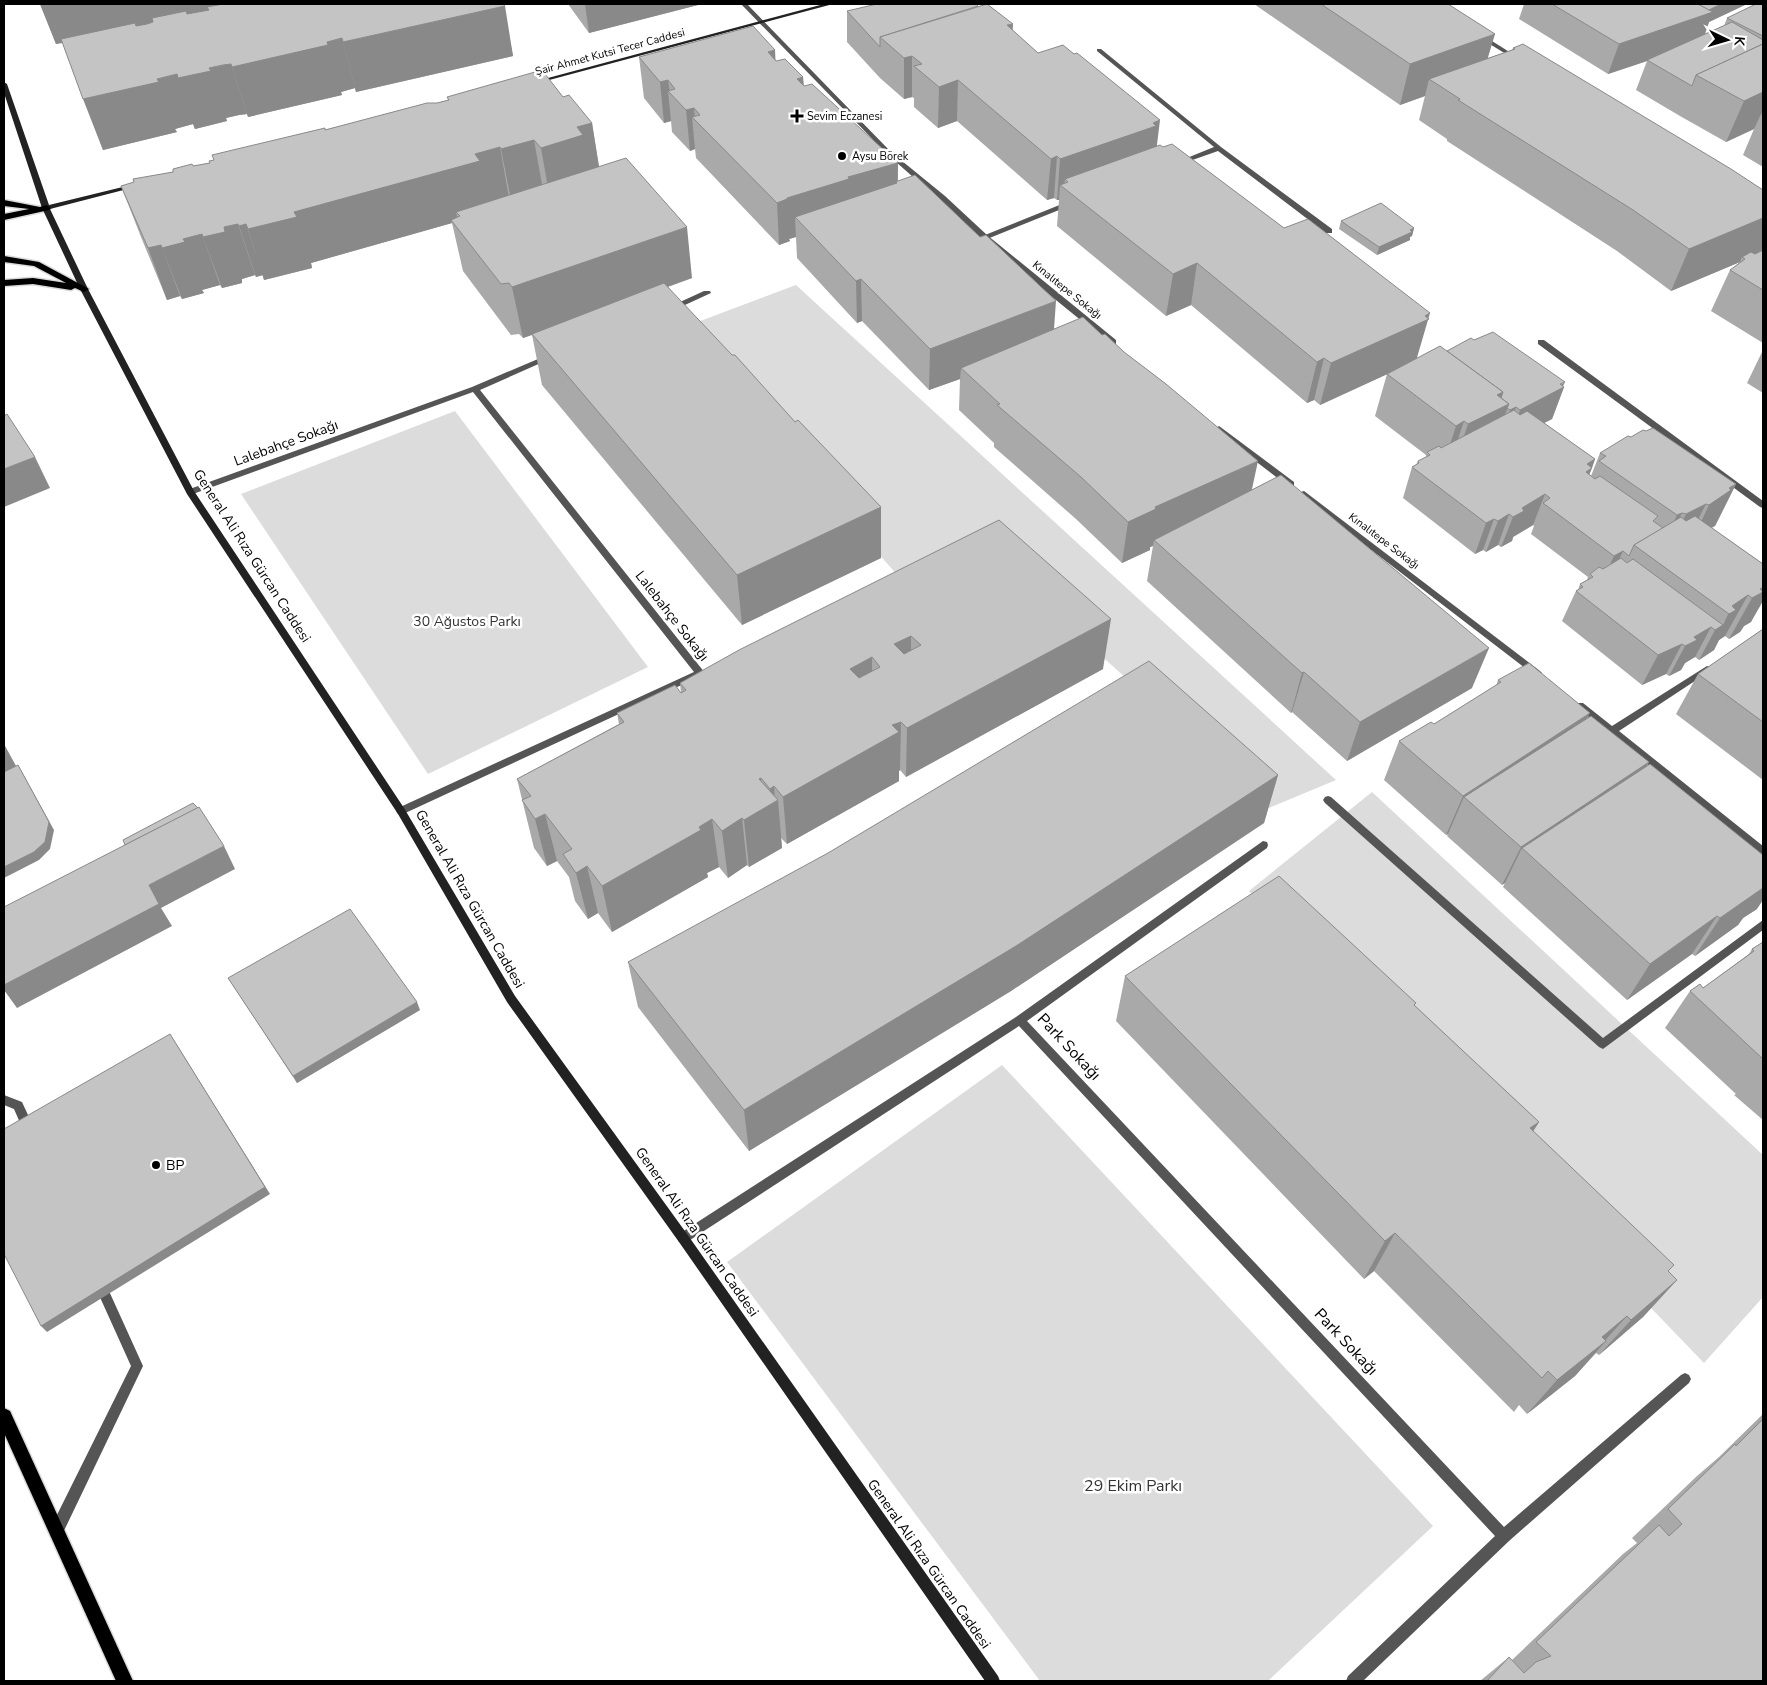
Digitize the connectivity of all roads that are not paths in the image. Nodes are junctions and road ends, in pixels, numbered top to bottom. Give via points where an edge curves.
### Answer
1 (744, 4) edge
2 (830, 4) edge
3 (761, 22) junction
4 (1478, 34) edge
5 (1099, 50) dead end
6 (1526, 64) edge
7 (4, 84) edge
8 (525, 84) edge
9 (1219, 148) junction
10 (1174, 165) edge
11 (146, 183) edge
12 (4, 203) edge
13 (1074, 203) edge
14 (46, 208) junction
15 (4, 218) edge
16 (1329, 231) dead end
17 (984, 237) junction
18 (4, 259) edge
19 (4, 283) edge
20 (84, 289) junction
21 (707, 293) dead end
22 (662, 312) edge
23 (1540, 342) dead end
24 (1120, 348) edge
25 (555, 356) edge
26 (475, 389) junction
27 (1210, 422) edge
28 (190, 492) junction
29 (1763, 506) edge
30 (1712, 666) edge
31 (1547, 681) edge
32 (1569, 698) edge
33 (1612, 731) junction
34 (1328, 800) dead end
35 (401, 811) junction
36 (1263, 845) edge
37 (1763, 851) edge
38 (1763, 924) edge
39 (1020, 1020) junction
40 (4, 1100) edge
41 (34, 1142) edge
42 (683, 1238) junction
43 (93, 1268) edge
44 (1685, 1379) dead end
45 (4, 1416) edge
46 (56, 1532) junction
47 (1504, 1536) junction
48 (125, 1681) edge
49 (993, 1681) edge
50 (1353, 1681) edge

1 - 3 street, Kınalıtepe Sokağı
2 - 3 main road, Şair Ahmet Kutsi Tecer Caddesi
3 - 8 main road, Şair Ahmet Kutsi Tecer Caddesi
3 - 17 street, Kınalıtepe Sokağı via 889,153
4 - 6 street
5 - 9 street
7 - 14 main road, General Ali Rıza Gürcan Caddesi
9 - 10 street
9 - 16 street
11 - 14 main road
12 - 14 main road
13 - 17 street
14 - 15 main road
14 - 20 main road, General Ali Rıza Gürcan Caddesi
17 - 24 street, Kınalıtepe Sokağı
18 - 20 main road via 36,264
19 - 20 main road via 33,281
20 - 28 main road, General Ali Rıza Gürcan Caddesi
21 - 22 street
23 - 29 street
25 - 26 street, Lalebahçe Sokağı
26 - 28 street, Lalebahçe Sokağı
26 - 35 street, Lalebahçe Sokağı via 704,671
27 - 31 street, Kınalıtepe Sokağı
28 - 35 main road, General Ali Rıza Gürcan Caddesi
30 - 33 street
32 - 33 street
33 - 37 street
34 - 38 street via 1603,1044
35 - 42 main road, General Ali Rıza Gürcan Caddesi via 511,999
36 - 39 street, Park Sokağı
39 - 42 street, Park Sokağı
39 - 47 street, Park Sokağı
40 - 41 street via 18,1106
42 - 49 main road, General Ali Rıza Gürcan Caddesi
43 - 46 street via 137,1366
44 - 47 street
45 - 46 main road
46 - 48 main road
47 - 50 street

